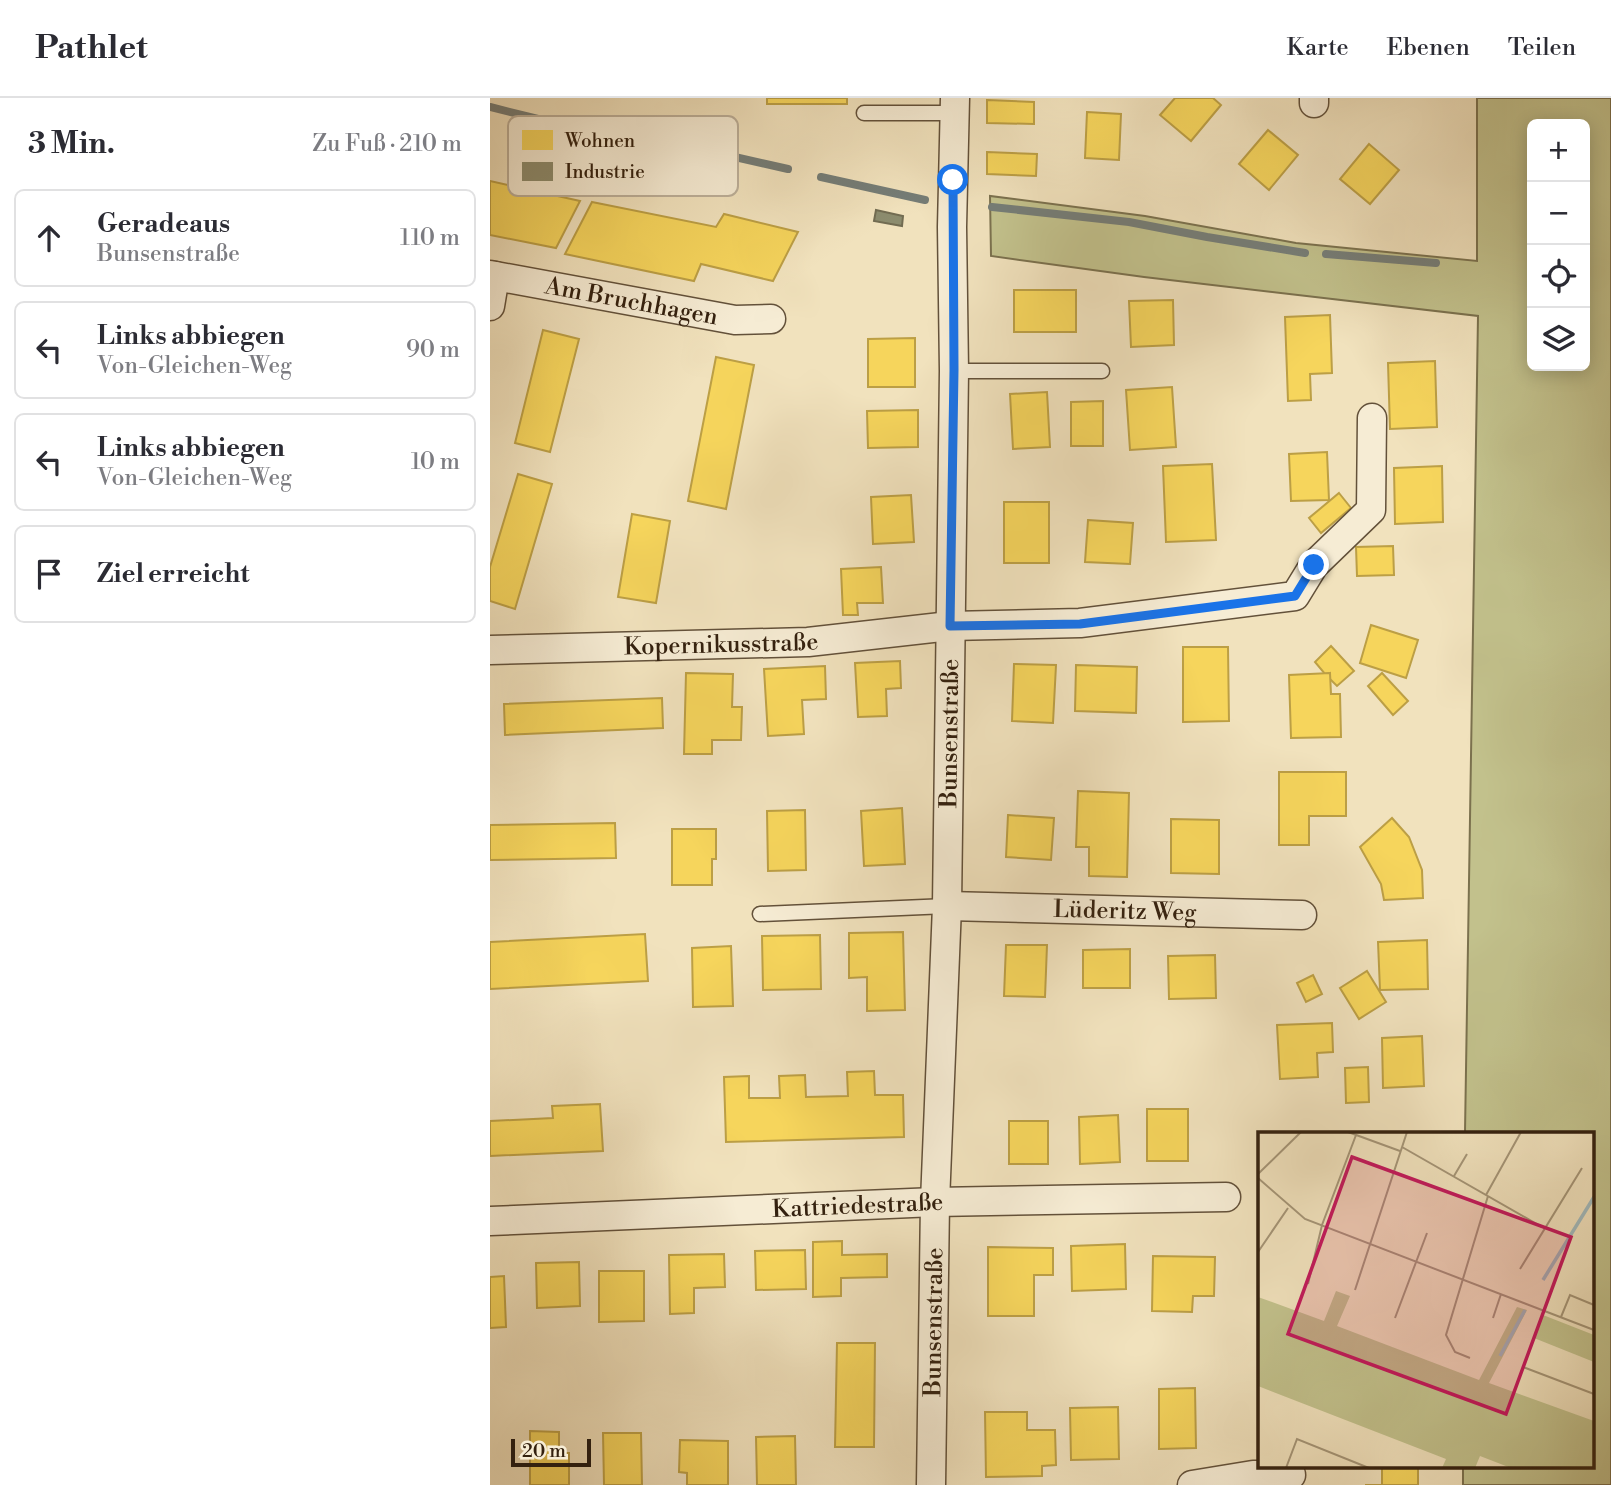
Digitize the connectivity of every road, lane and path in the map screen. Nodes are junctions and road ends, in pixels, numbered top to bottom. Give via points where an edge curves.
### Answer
1 (955, 106) edge
2 (864, 113) dead end
3 (493, 275) edge
4 (490, 306) edge
5 (771, 319) dead end
6 (954, 370) junction
7 (1102, 371) dead end
8 (1372, 418) dead end
9 (950, 626) junction
10 (490, 650) edge
11 (947, 906) junction
12 (760, 914) dead end
13 (1302, 915) dead end
14 (1226, 1197) dead end
15 (935, 1202) junction
16 (490, 1221) edge
17 (1292, 1475) dead end
18 (931, 1485) edge
19 (1192, 1485) edge

1 - 2 lane
1 - 6 street, Bunsenstraße
3 - 4 street
3 - 5 street, Am Bruchhagen via 735,320
6 - 7 lane
6 - 9 street, Bunsenstraße
8 - 9 street, Kopernikusstraße via 1370,510 1314,565 1295,596 1080,624
9 - 10 street, Kopernikusstraße via 808,642
9 - 11 street, Bunsenstraße
11 - 12 lane
11 - 13 street, Lüderitz Weg
11 - 15 street, Bunsenstraße
14 - 15 street, Kattriedestraße
15 - 16 street, Kattriedestraße
15 - 18 street, Bunsenstraße
17 - 19 street via 1253,1475

